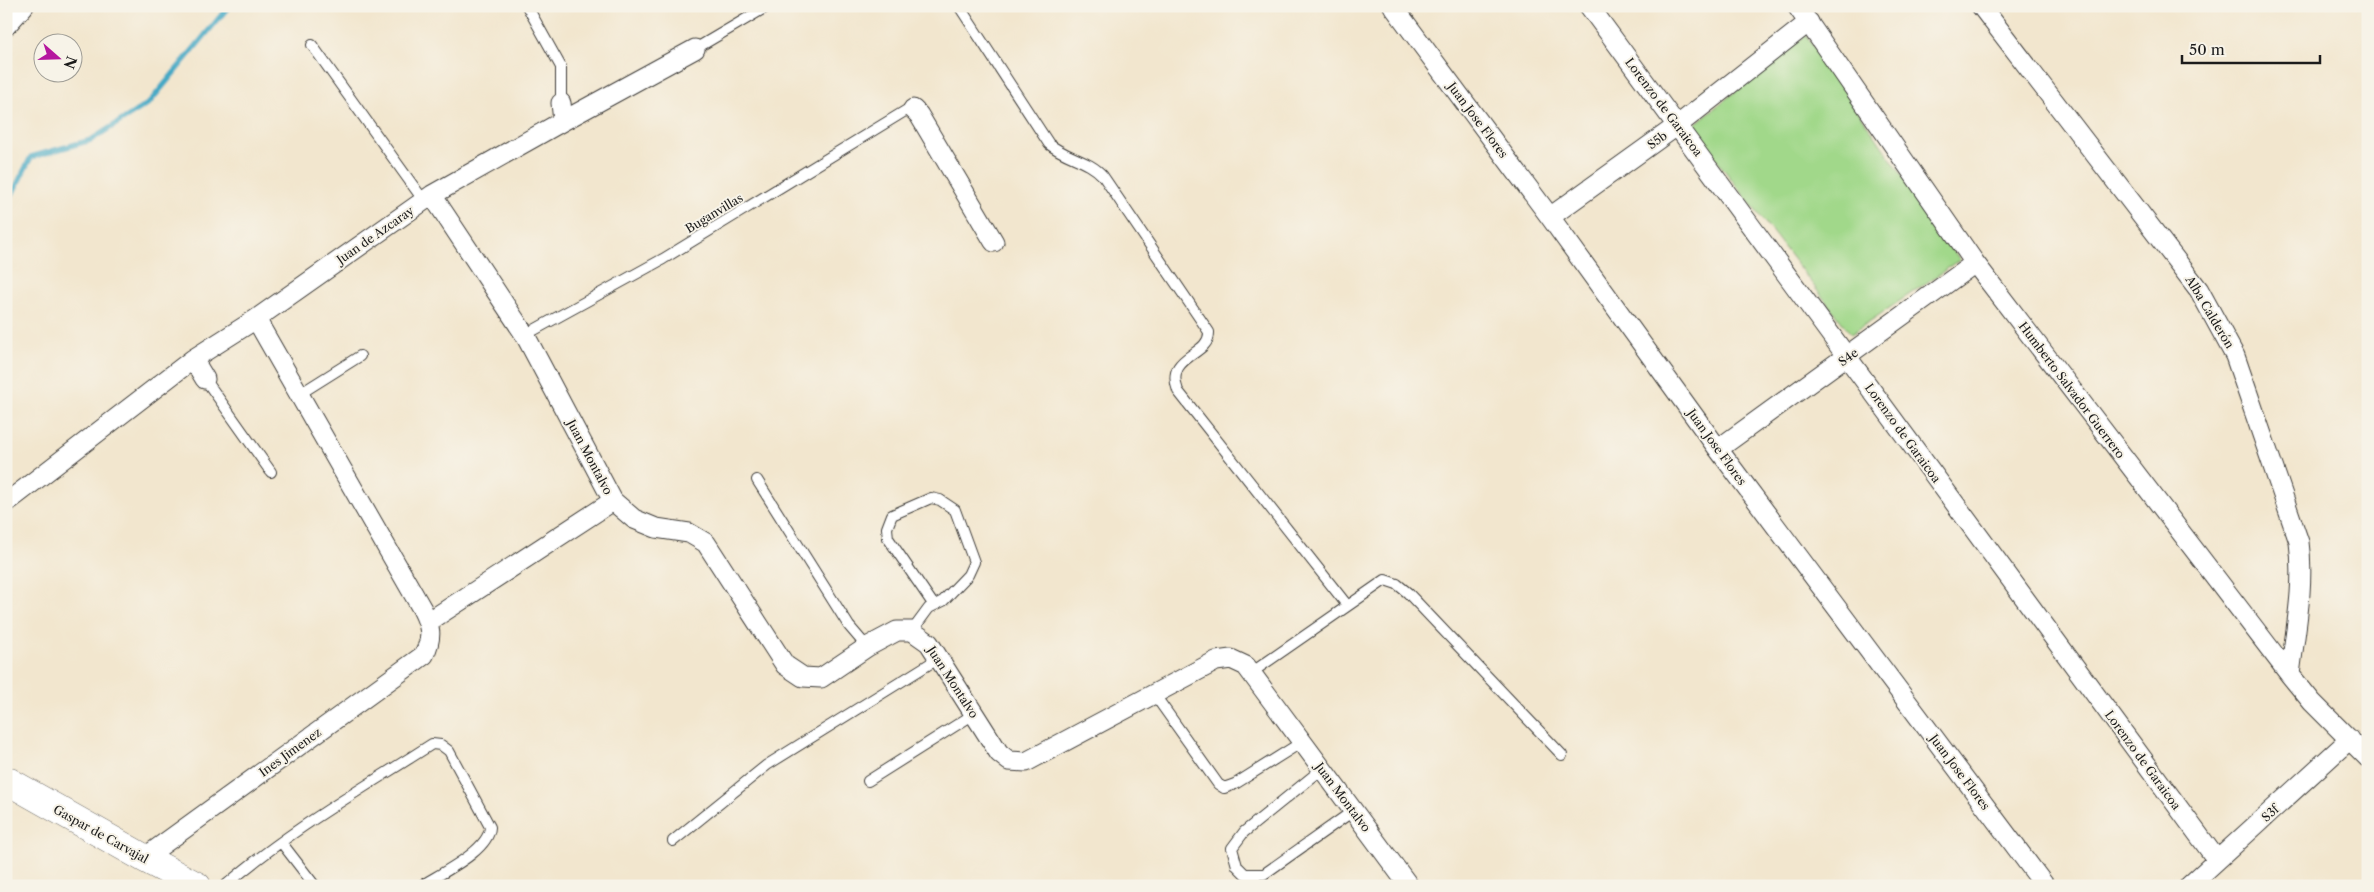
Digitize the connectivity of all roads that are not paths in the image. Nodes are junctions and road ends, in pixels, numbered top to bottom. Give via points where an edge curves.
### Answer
1 (24, 6) edge
2 (527, 6) edge
3 (768, 6) edge
4 (959, 6) edge
5 (1393, 6) edge
6 (1589, 6) edge
7 (1797, 6) edge
8 (1981, 6) edge
9 (1809, 22) junction
10 (6, 26) edge
11 (312, 45) dead end
12 (695, 49) joint
13 (913, 108) joint
14 (562, 112) junction
15 (1678, 125) junction
16 (428, 198) junction
17 (1550, 217) junction
18 (994, 242) dead end
19 (1976, 263) junction
20 (256, 318) junction
21 (525, 335) junction
22 (360, 356) dead end
23 (1847, 358) junction
24 (193, 359) junction
25 (205, 379) joint
26 (298, 395) junction
27 (1718, 449) junction
28 (271, 472) dead end
29 (757, 480) dead end
30 (613, 501) junction
31 (6, 502) edge
32 (933, 604) junction
33 (1347, 605) junction
34 (428, 622) junction
35 (912, 631) junction
36 (867, 647) junction
37 (939, 658) junction
38 (1251, 673) junction
39 (2290, 674) junction
40 (1154, 694) junction
41 (974, 714) junction
42 (2350, 740) junction
43 (1302, 742) junction
44 (1562, 754) dead end
45 (2368, 758) edge
46 (1322, 770) junction
47 (6, 780) edge
48 (868, 781) dead end
49 (1353, 810) junction
50 (673, 841) dead end
51 (282, 842) junction
52 (144, 858) junction
53 (2217, 860) junction
54 (197, 886) edge
55 (225, 886) edge
56 (315, 886) edge
57 (421, 886) edge
58 (1409, 886) edge
59 (2045, 886) edge
60 (2189, 886) edge

1 - 10 street
2 - 14 lane via 561,67
3 - 12 lane, Juan de Azcaray
4 - 33 lane via 1050,144 1065,156 1097,170 1103,176 1204,324 1209,339 1180,363 1175,382 1178,391
5 - 17 street, Juan Jose Flores
6 - 15 street, Lorenzo de Garaicoa
7 - 9 street, Humberto Salvador Guerrero
8 - 39 street, Alba Calderón via 2189,276 2236,356 2299,542 2302,563
9 - 15 street, S5b
9 - 19 street, Humberto Salvador Guerrero
11 - 16 lane
12 - 14 street, Juan de Azcaray
13 - 18 street
13 - 21 lane, Buganvillas via 663,259
14 - 16 street, Juan de Azcaray
15 - 17 street, S5b
15 - 23 street, Lorenzo de Garaicoa
16 - 20 street, Juan de Azcaray
16 - 21 street, Juan Montalvo
17 - 27 street, Juan Jose Flores
19 - 23 street, S4e
19 - 39 street, Humberto Salvador Guerrero
20 - 24 street, Juan de Azcaray
20 - 26 street
21 - 30 street, Juan Montalvo
22 - 26 lane
23 - 27 street, S4e
23 - 53 street, Lorenzo de Garaicoa
24 - 25 street
24 - 31 street, Juan de Azcaray
25 - 28 lane
26 - 34 street
27 - 59 street, Juan Jose Flores
29 - 36 lane via 849,626
30 - 34 street
30 - 36 street, Juan Montalvo via 634,519 656,528 690,532 706,543 785,665 803,677 821,678
32 - 32 lane via 943,601 968,575 974,562 955,510 931,498 892,516 887,528 888,538
32 - 35 lane
33 - 38 lane
33 - 44 lane via 1384,580 1397,584
34 - 52 street, Ines Jimenez via 431,642 424,655
35 - 36 street, Juan Montalvo via 897,632
35 - 37 street, Juan Montalvo via 929,643
37 - 41 street, Juan Montalvo
37 - 50 lane via 767,765
38 - 40 street, Juan Montalvo via 1246,666 1231,659 1216,661
38 - 43 street, Juan Montalvo
39 - 42 street, Humberto Salvador Guerrero via 2312,702
40 - 41 street, Juan Montalvo via 1026,762 1009,761 998,752
40 - 43 lane via 1224,788
41 - 48 lane
42 - 45 street, Humberto Salvador Guerrero
42 - 53 street, S3f
43 - 46 street, Juan Montalvo
46 - 49 street, Juan Montalvo
46 - 49 lane via 1244,832 1232,848 1237,866 1245,874 1264,874
47 - 52 street, Gaspar de Carvajal
49 - 58 street, Juan Montalvo
51 - 55 lane
51 - 56 lane
51 - 57 lane via 432,744 441,745 449,751 490,827 490,836 478,850
52 - 54 street, Gaspar de Carvajal
53 - 60 street, S3f

